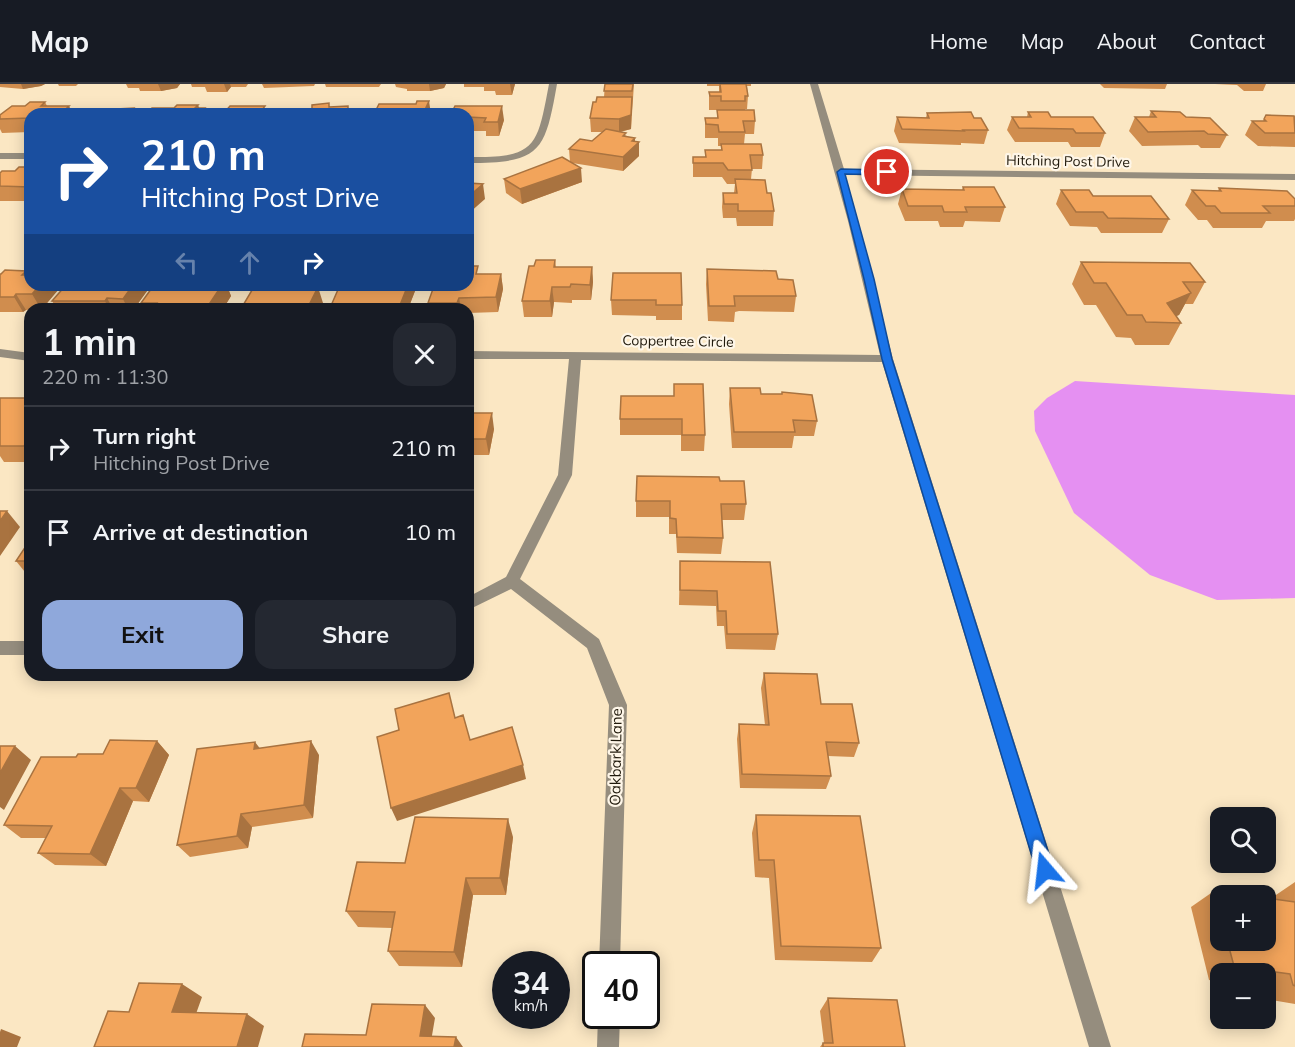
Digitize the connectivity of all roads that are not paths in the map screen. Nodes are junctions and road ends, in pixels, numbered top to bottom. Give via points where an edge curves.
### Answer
1 (553, 84) edge
2 (814, 84) edge
3 (0, 156) edge
4 (24, 156) edge
5 (474, 159) edge
6 (841, 172) junction
7 (1295, 177) edge
8 (0, 353) edge
9 (474, 355) edge
10 (575, 355) junction
11 (24, 356) edge
12 (887, 359) junction
13 (512, 581) junction
14 (474, 601) edge
15 (0, 648) edge
16 (24, 648) edge
17 (610, 951) edge
18 (609, 1029) edge
19 (608, 1047) edge
20 (1100, 1047) edge

1 - 5 street via 540,140 534,148 491,160
2 - 6 street
3 - 4 street
6 - 7 street, Hitching Post Drive
6 - 12 street
8 - 11 street
9 - 10 street, Coppertree Circle
10 - 12 street, Coppertree Circle
10 - 13 street via 565,475
12 - 20 street
13 - 14 street
13 - 17 street, Oakbark Lane via 593,644 618,705
15 - 16 street
18 - 19 street

